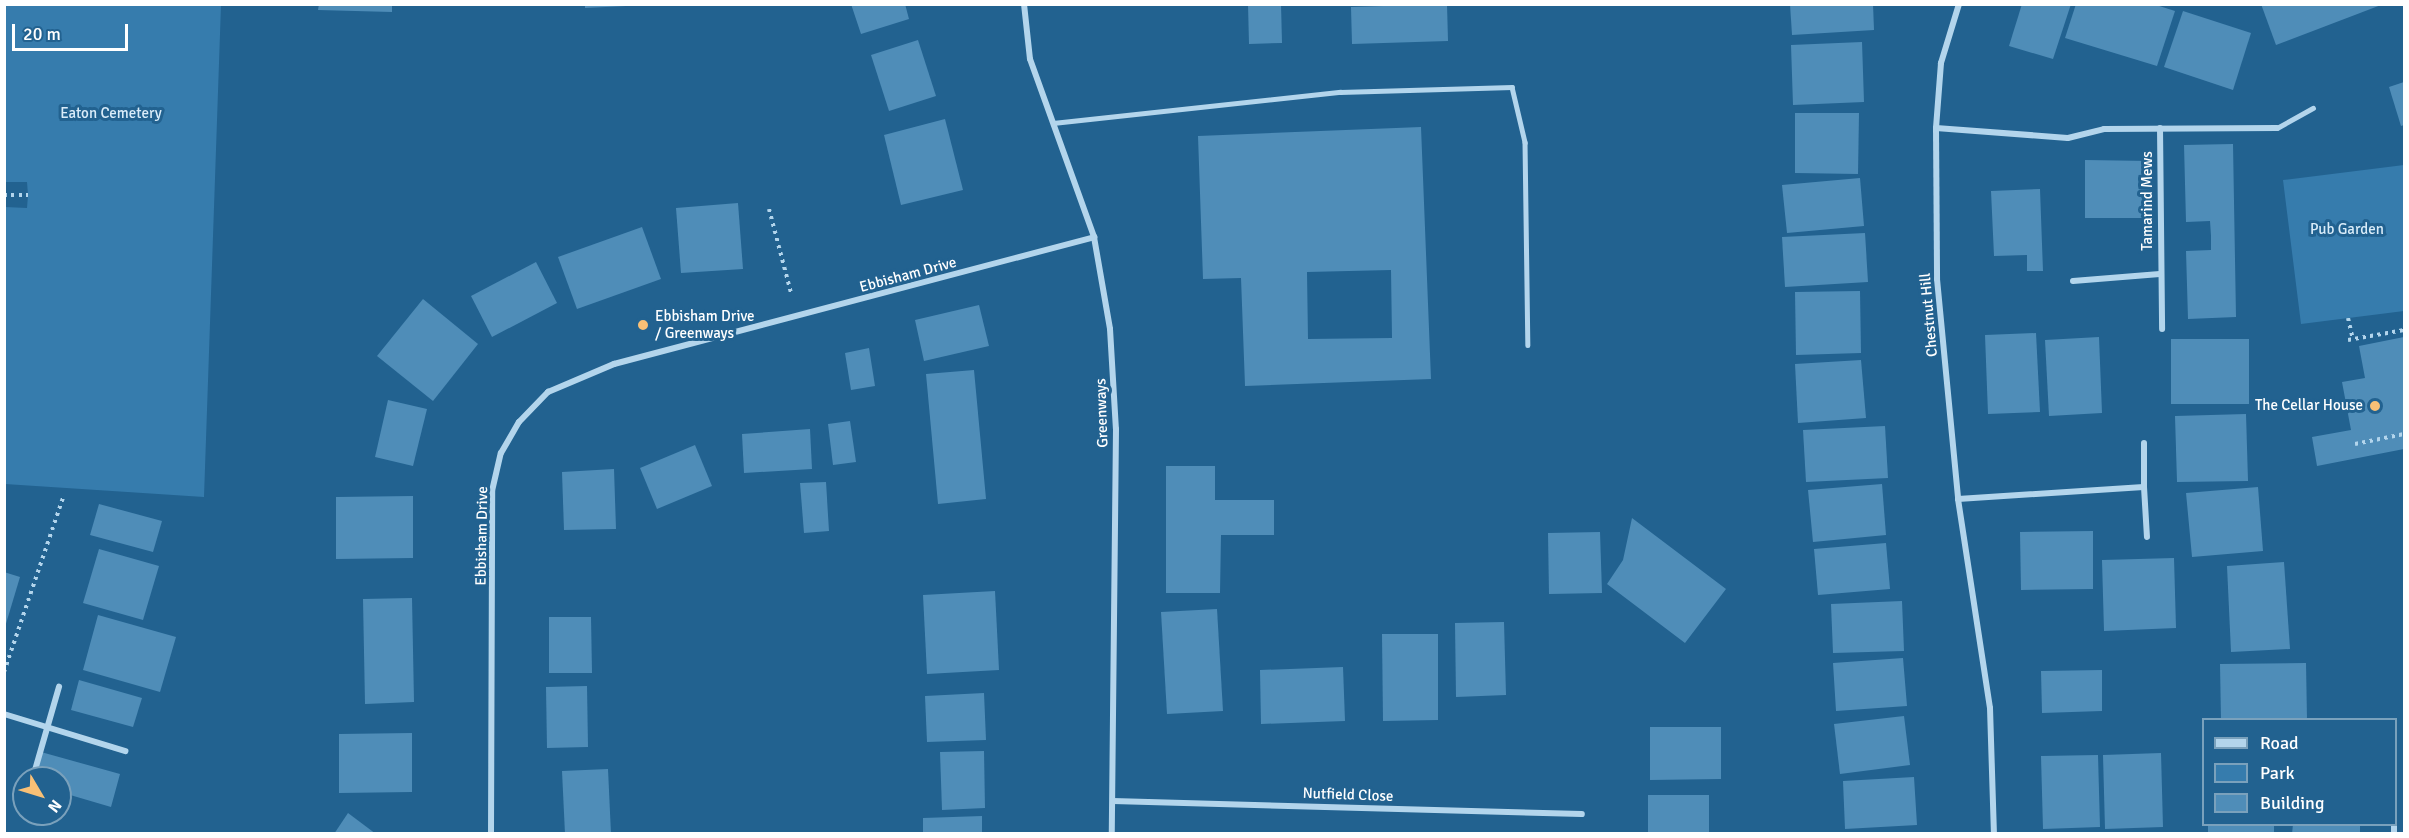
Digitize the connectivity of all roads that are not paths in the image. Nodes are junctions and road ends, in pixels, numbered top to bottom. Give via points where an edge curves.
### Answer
1 (1024, 4) edge
2 (1959, 4) edge
3 (2313, 108) dead end
4 (1053, 123) junction
5 (1936, 128) junction
6 (2160, 128) junction
7 (2277, 128) joint
8 (1094, 237) junction
9 (2160, 274) junction
10 (2073, 281) dead end
11 (2162, 329) dead end
12 (1528, 345) dead end
13 (2144, 443) dead end
14 (2144, 487) junction
15 (1958, 498) junction
16 (2147, 537) dead end
17 (59, 687) dead end
18 (4, 714) edge
19 (47, 727) junction
20 (125, 752) dead end
21 (36, 766) edge
22 (1113, 801) junction
23 (1582, 814) dead end
24 (491, 834) edge
25 (1112, 834) edge
26 (1994, 834) edge

1 - 4 street, Greenways via 1030,58
2 - 5 street, Chestnut Hill via 1941,63
3 - 7 lane
4 - 8 street, Greenways
4 - 12 lane via 1340,92 1512,87 1525,142
5 - 6 street via 2068,138 2104,129
5 - 15 street, Chestnut Hill via 1937,279
6 - 7 street
6 - 9 street, Tamarind Mews
8 - 22 street, Greenways via 1110,329 1116,429
8 - 24 street, Ebbisham Drive via 614,364 548,392 519,422 501,453 492,491
9 - 10 street
9 - 11 street, Tamarind Mews
13 - 14 street
14 - 15 street
14 - 16 street
15 - 26 street, Chestnut Hill via 1990,708
17 - 19 street
18 - 19 street
19 - 20 street
19 - 21 street
22 - 23 street, Nutfield Close
22 - 25 street, Greenways

